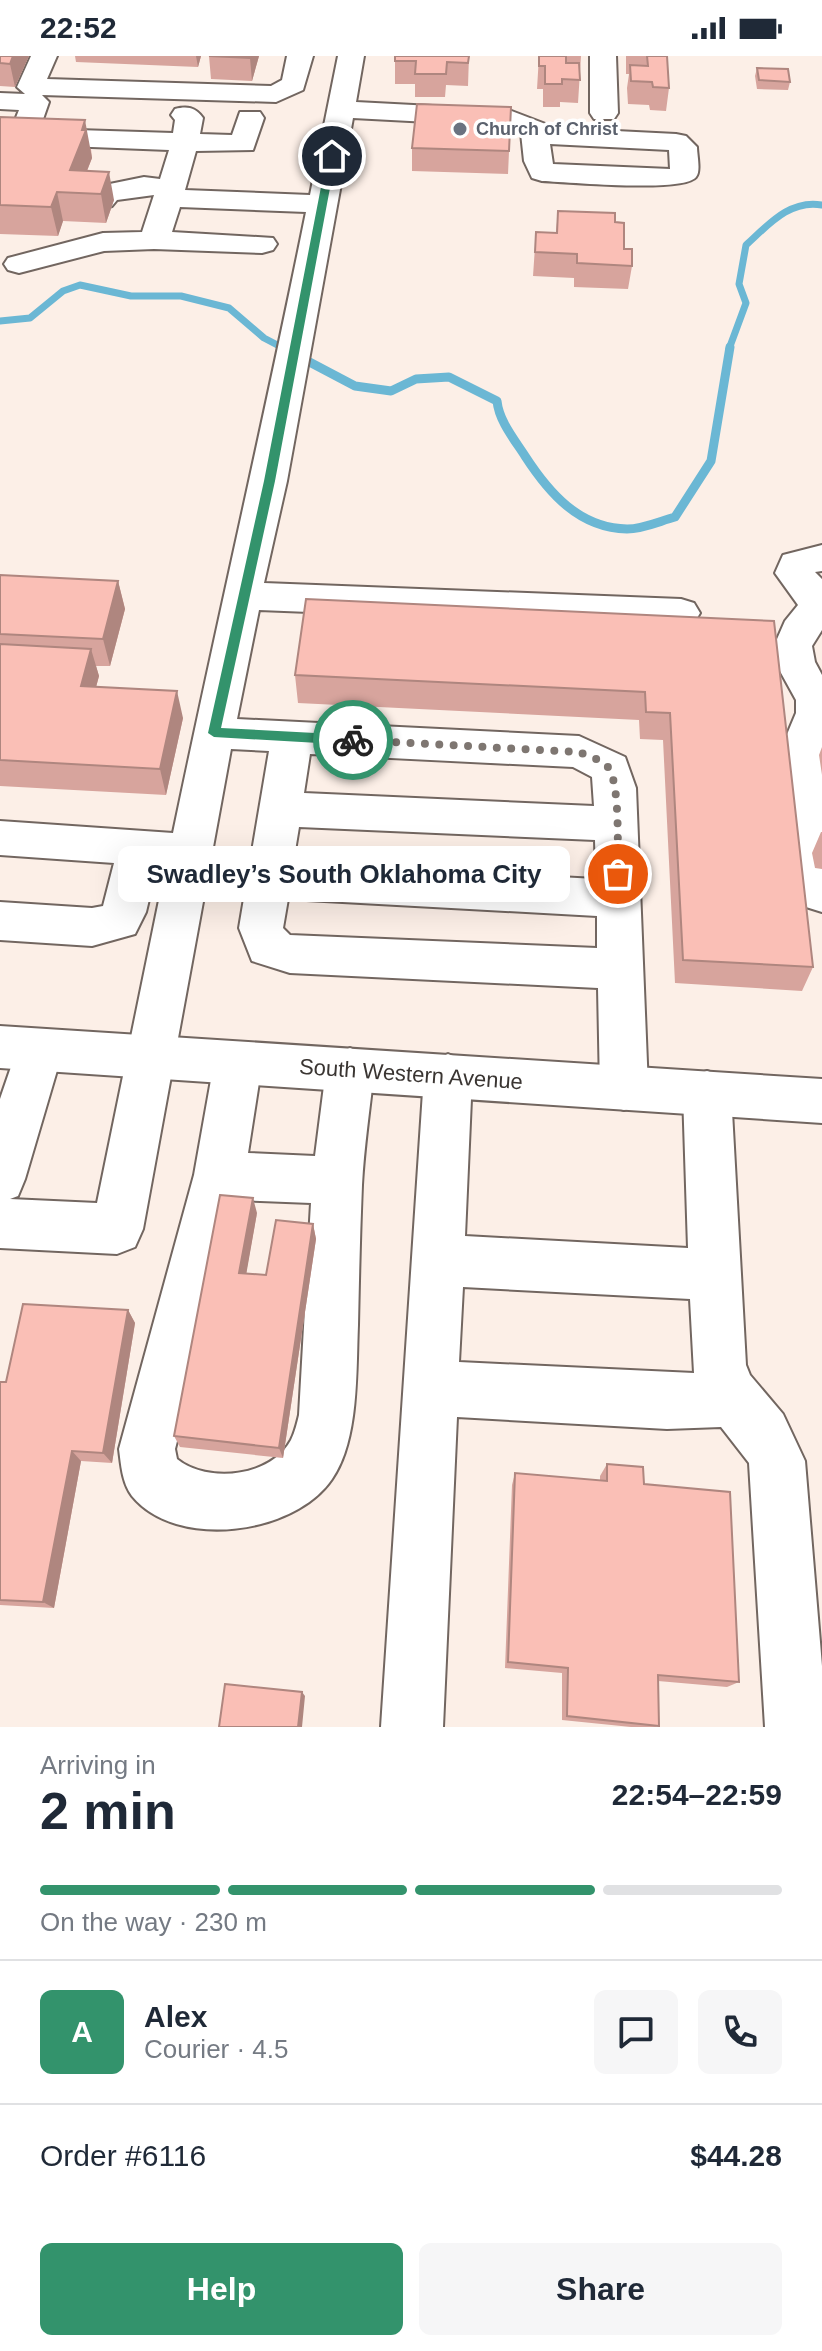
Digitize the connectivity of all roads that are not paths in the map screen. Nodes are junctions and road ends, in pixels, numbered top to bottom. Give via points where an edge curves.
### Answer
1 (44, 56) edge
2 (300, 56) edge
3 (351, 56) edge
4 (603, 56) edge
5 (0, 101) edge
6 (341, 109) junction
7 (604, 113) dead end
8 (534, 129) junction
9 (185, 142) junction
10 (235, 174) dead end
11 (169, 193) junction
12 (323, 204) junction
13 (99, 221) junction
14 (154, 240) junction
15 (262, 244) dead end
16 (19, 264) dead end
17 (822, 558) edge
18 (243, 596) junction
19 (681, 613) edge
20 (214, 733) junction
21 (292, 737) junction
22 (279, 809) junction
23 (616, 824) junction
24 (0, 838) edge
25 (140, 847) junction
26 (191, 850) junction
27 (267, 880) junction
28 (822, 894) edge
29 (619, 899) junction
30 (0, 921) edge
31 (620, 969) junction
32 (20, 1049) edge
33 (151, 1057) junction
34 (238, 1063) junction
35 (350, 1070) junction
36 (448, 1076) junction
37 (624, 1088) junction
38 (707, 1093) junction
39 (822, 1101) edge
40 (219, 1175) junction
41 (0, 1179) edge
42 (337, 1181) junction
43 (0, 1223) edge
44 (440, 1260) junction
45 (715, 1275) junction
46 (432, 1388) junction
47 (731, 1399) junction
48 (412, 1727) edge
49 (796, 1727) edge

1 - 2 street via 30,87 276,94 294,84
3 - 6 street
4 - 7 street
5 - 9 street via 36,102 27,125 40,137
6 - 8 street via 509,118
6 - 12 street
8 - 8 street via 552,136 676,142 683,147 684,174 673,178 542,172
9 - 10 street via 247,131
9 - 11 street
11 - 12 street
11 - 13 street via 144,186 105,193
11 - 14 street
12 - 18 street
13 - 14 street
13 - 16 street
14 - 15 street
17 - 28 street via 796,564 794,573 817,605 793,646 795,662 816,700 803,744
18 - 19 street
18 - 20 street
20 - 21 street
20 - 26 street
21 - 22 street
21 - 23 street via 579,752 610,768
22 - 23 street
22 - 27 street
23 - 29 street
24 - 25 street
25 - 26 street
25 - 30 street via 119,921 92,927
26 - 33 street
27 - 29 street
27 - 31 street via 261,928 268,947 290,954
29 - 31 street
31 - 37 street
32 - 33 street, South Western Avenue
32 - 41 street
33 - 34 street, South Western Avenue
33 - 43 street via 117,1229
34 - 35 street, South Western Avenue
34 - 40 street
35 - 36 street, South Western Avenue
35 - 42 street
36 - 37 street, South Western Avenue
36 - 44 street
37 - 38 street, South Western Avenue
38 - 39 street, South Western Avenue
38 - 45 street
40 - 42 street
40 - 42 street via 147,1449 151,1475 174,1493 219,1503 274,1494 312,1460 327,1415
44 - 45 street
44 - 46 street
45 - 47 street via 719,1365
46 - 47 street via 667,1401
46 - 48 street
47 - 49 street via 760,1427 777,1461

